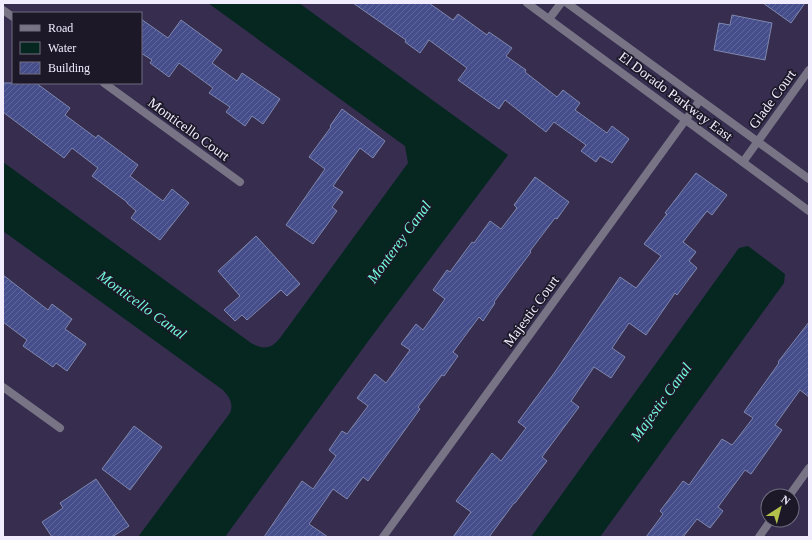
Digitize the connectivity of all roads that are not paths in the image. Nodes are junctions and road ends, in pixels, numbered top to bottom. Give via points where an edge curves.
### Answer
1 (528, 3) edge
2 (561, 3) edge
3 (567, 3) edge
4 (3, 10) edge
5 (12, 16) edge
6 (549, 19) junction
7 (809, 70) edge
8 (105, 84) edge
9 (700, 100) junction
10 (686, 120) junction
11 (758, 142) junction
12 (743, 162) junction
13 (809, 179) edge
14 (240, 182) dead end
15 (809, 211) edge
16 (3, 387) edge
17 (60, 428) dead end
18 (809, 468) edge
19 (795, 488) edge
20 (765, 528) edge
21 (383, 537) edge
22 (759, 537) edge

1 - 6 street, El Dorado Parkway East
2 - 6 street
3 - 9 street, El Dorado Parkway East
4 - 5 street
6 - 10 street, El Dorado Parkway East
7 - 11 street, Glade Court
8 - 14 street, Monticello Court
9 - 10 street, Majestic Court
9 - 11 street, El Dorado Parkway East
10 - 12 street, El Dorado Parkway East
10 - 21 street, Majestic Court
11 - 12 street, Glade Court
11 - 13 street, El Dorado Parkway East
12 - 15 street, El Dorado Parkway East
16 - 17 street
18 - 19 street
20 - 22 street

